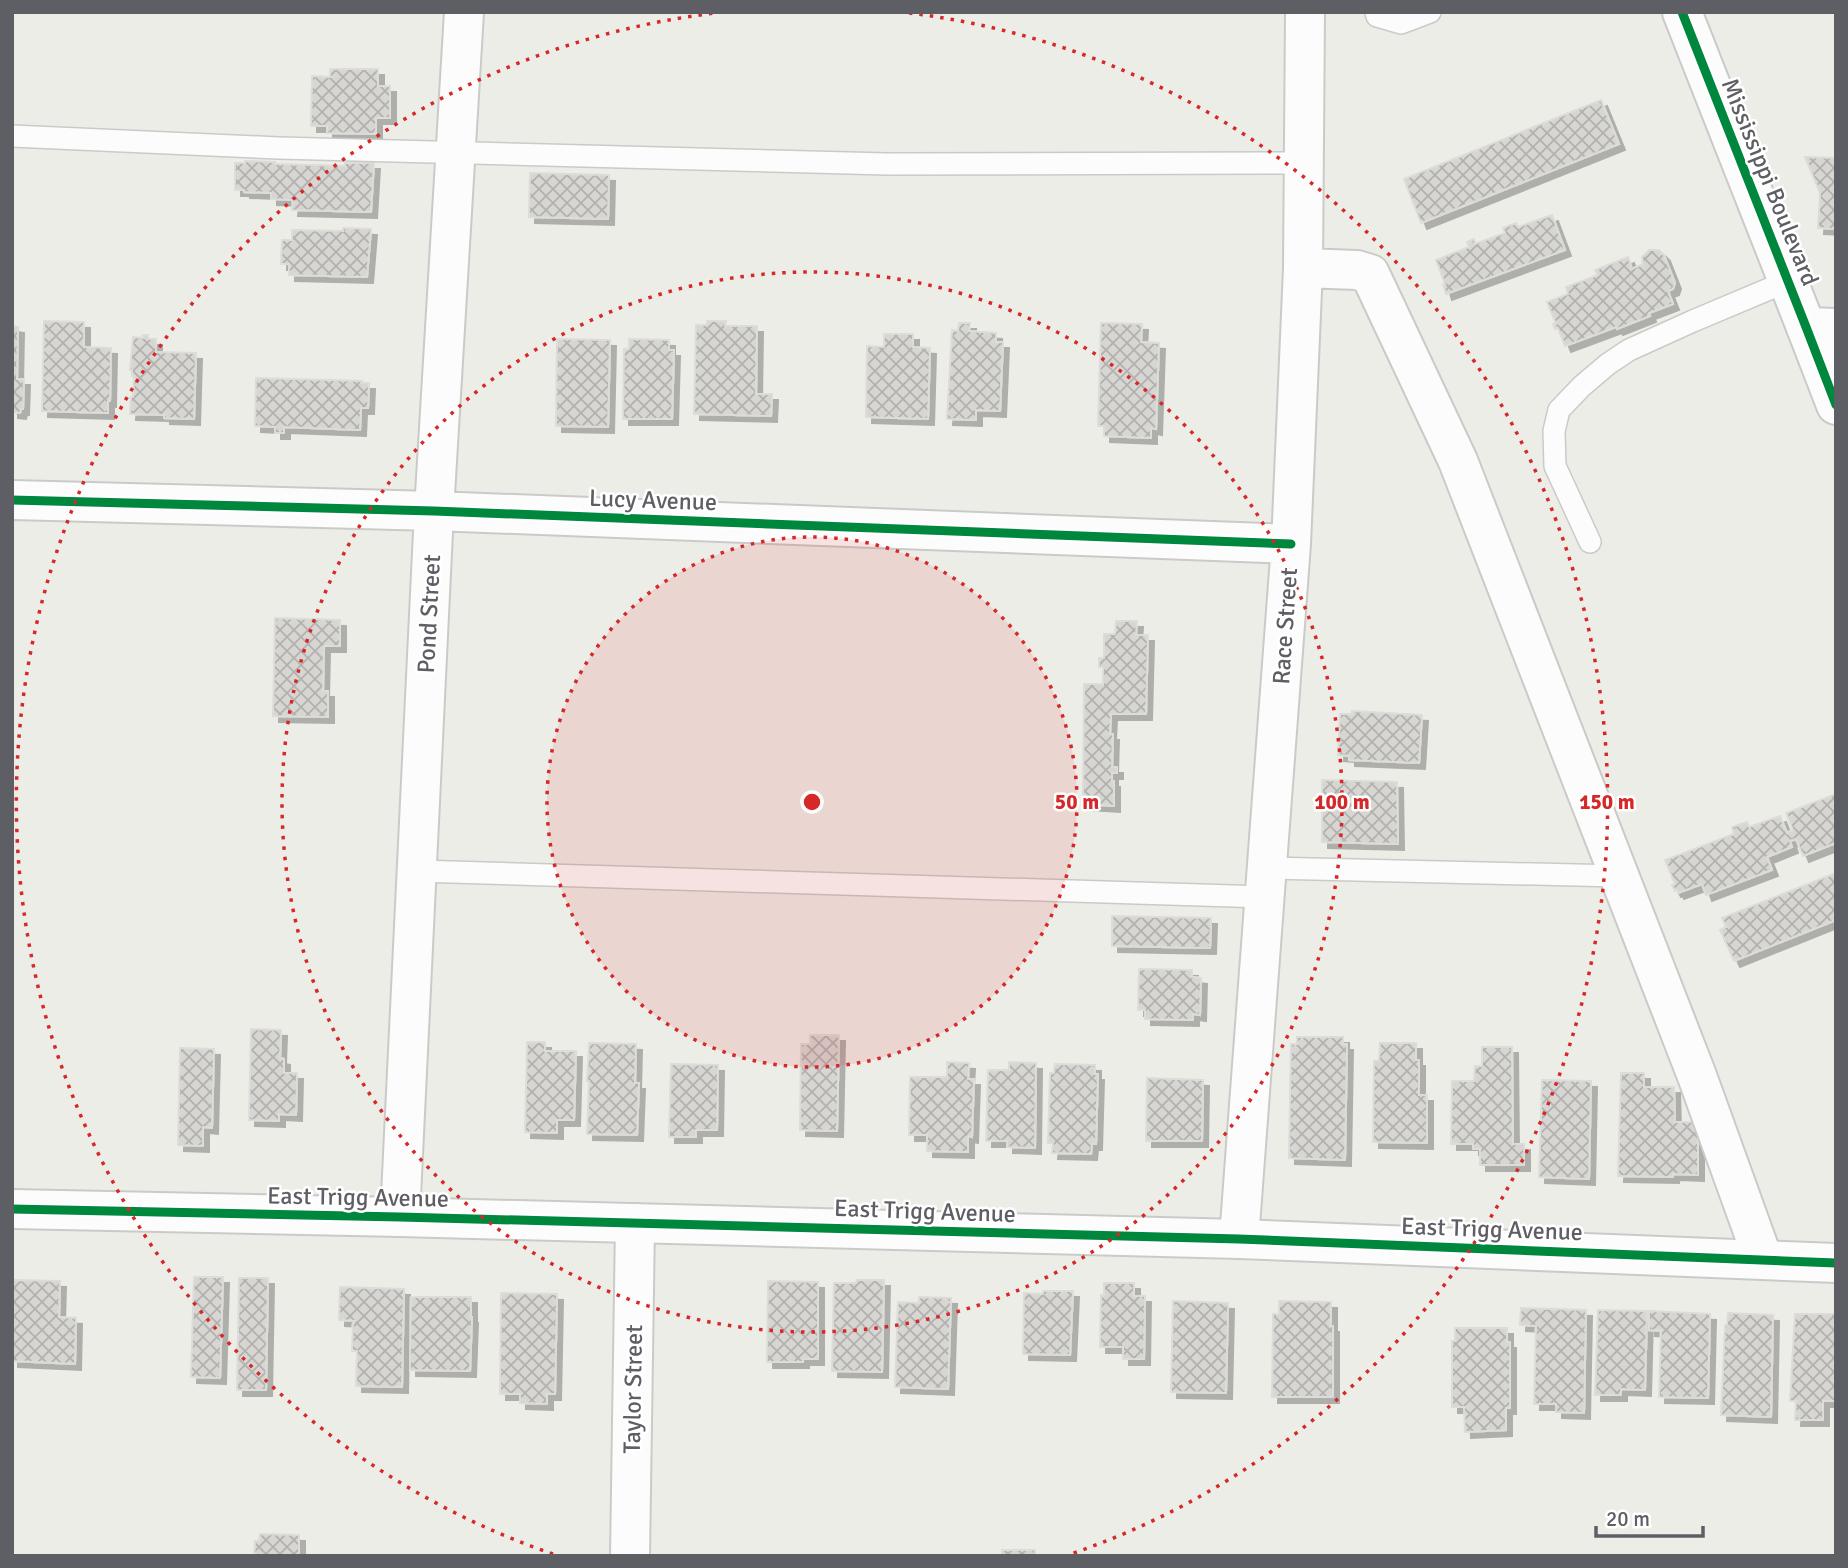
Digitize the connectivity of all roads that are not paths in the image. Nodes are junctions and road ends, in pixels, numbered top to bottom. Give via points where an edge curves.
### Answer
1 (464, 12) edge
2 (1305, 12) edge
3 (1376, 12) edge
4 (1430, 12) edge
5 (1682, 12) edge
6 (12, 136) edge
7 (456, 152) junction
8 (1304, 163) junction
9 (1303, 268) junction
10 (1788, 281) junction
11 (1821, 327) edge
12 (1836, 405) edge
13 (12, 500) edge
14 (434, 512) junction
15 (1590, 542) dead end
16 (1291, 544) junction
17 (418, 871) junction
18 (1619, 876) junction
19 (1266, 883) junction
20 (12, 1209) edge
21 (400, 1217) junction
22 (635, 1223) junction
23 (1239, 1239) junction
24 (1763, 1259) junction
25 (1836, 1263) edge
26 (630, 1556) edge

1 - 7 street, Pond Street
2 - 8 street, Race Street
3 - 4 lane via 1401,23
5 - 10 street, Mississippi Boulevard
6 - 7 lane
7 - 8 lane via 887,164
7 - 14 street, Pond Street
8 - 9 street, Race Street
9 - 16 street, Race Street
9 - 18 street via 1357,270 1370,274 1375,283 1458,461
10 - 11 street, Mississippi Boulevard
10 - 15 lane via 1629,350 1599,371 1559,410 1555,466
11 - 12 street, Mississippi Boulevard
13 - 14 street, Lucy Avenue
14 - 16 street, Lucy Avenue
14 - 17 street, Pond Street
16 - 19 street, Race Street
17 - 19 lane
17 - 21 street, Pond Street
18 - 19 lane
18 - 24 street
19 - 23 street, Race Street
20 - 21 street, East Trigg Avenue
21 - 22 street, East Trigg Avenue
22 - 23 street, East Trigg Avenue
22 - 26 street, Taylor Street
23 - 24 street, East Trigg Avenue
24 - 25 street, East Trigg Avenue

